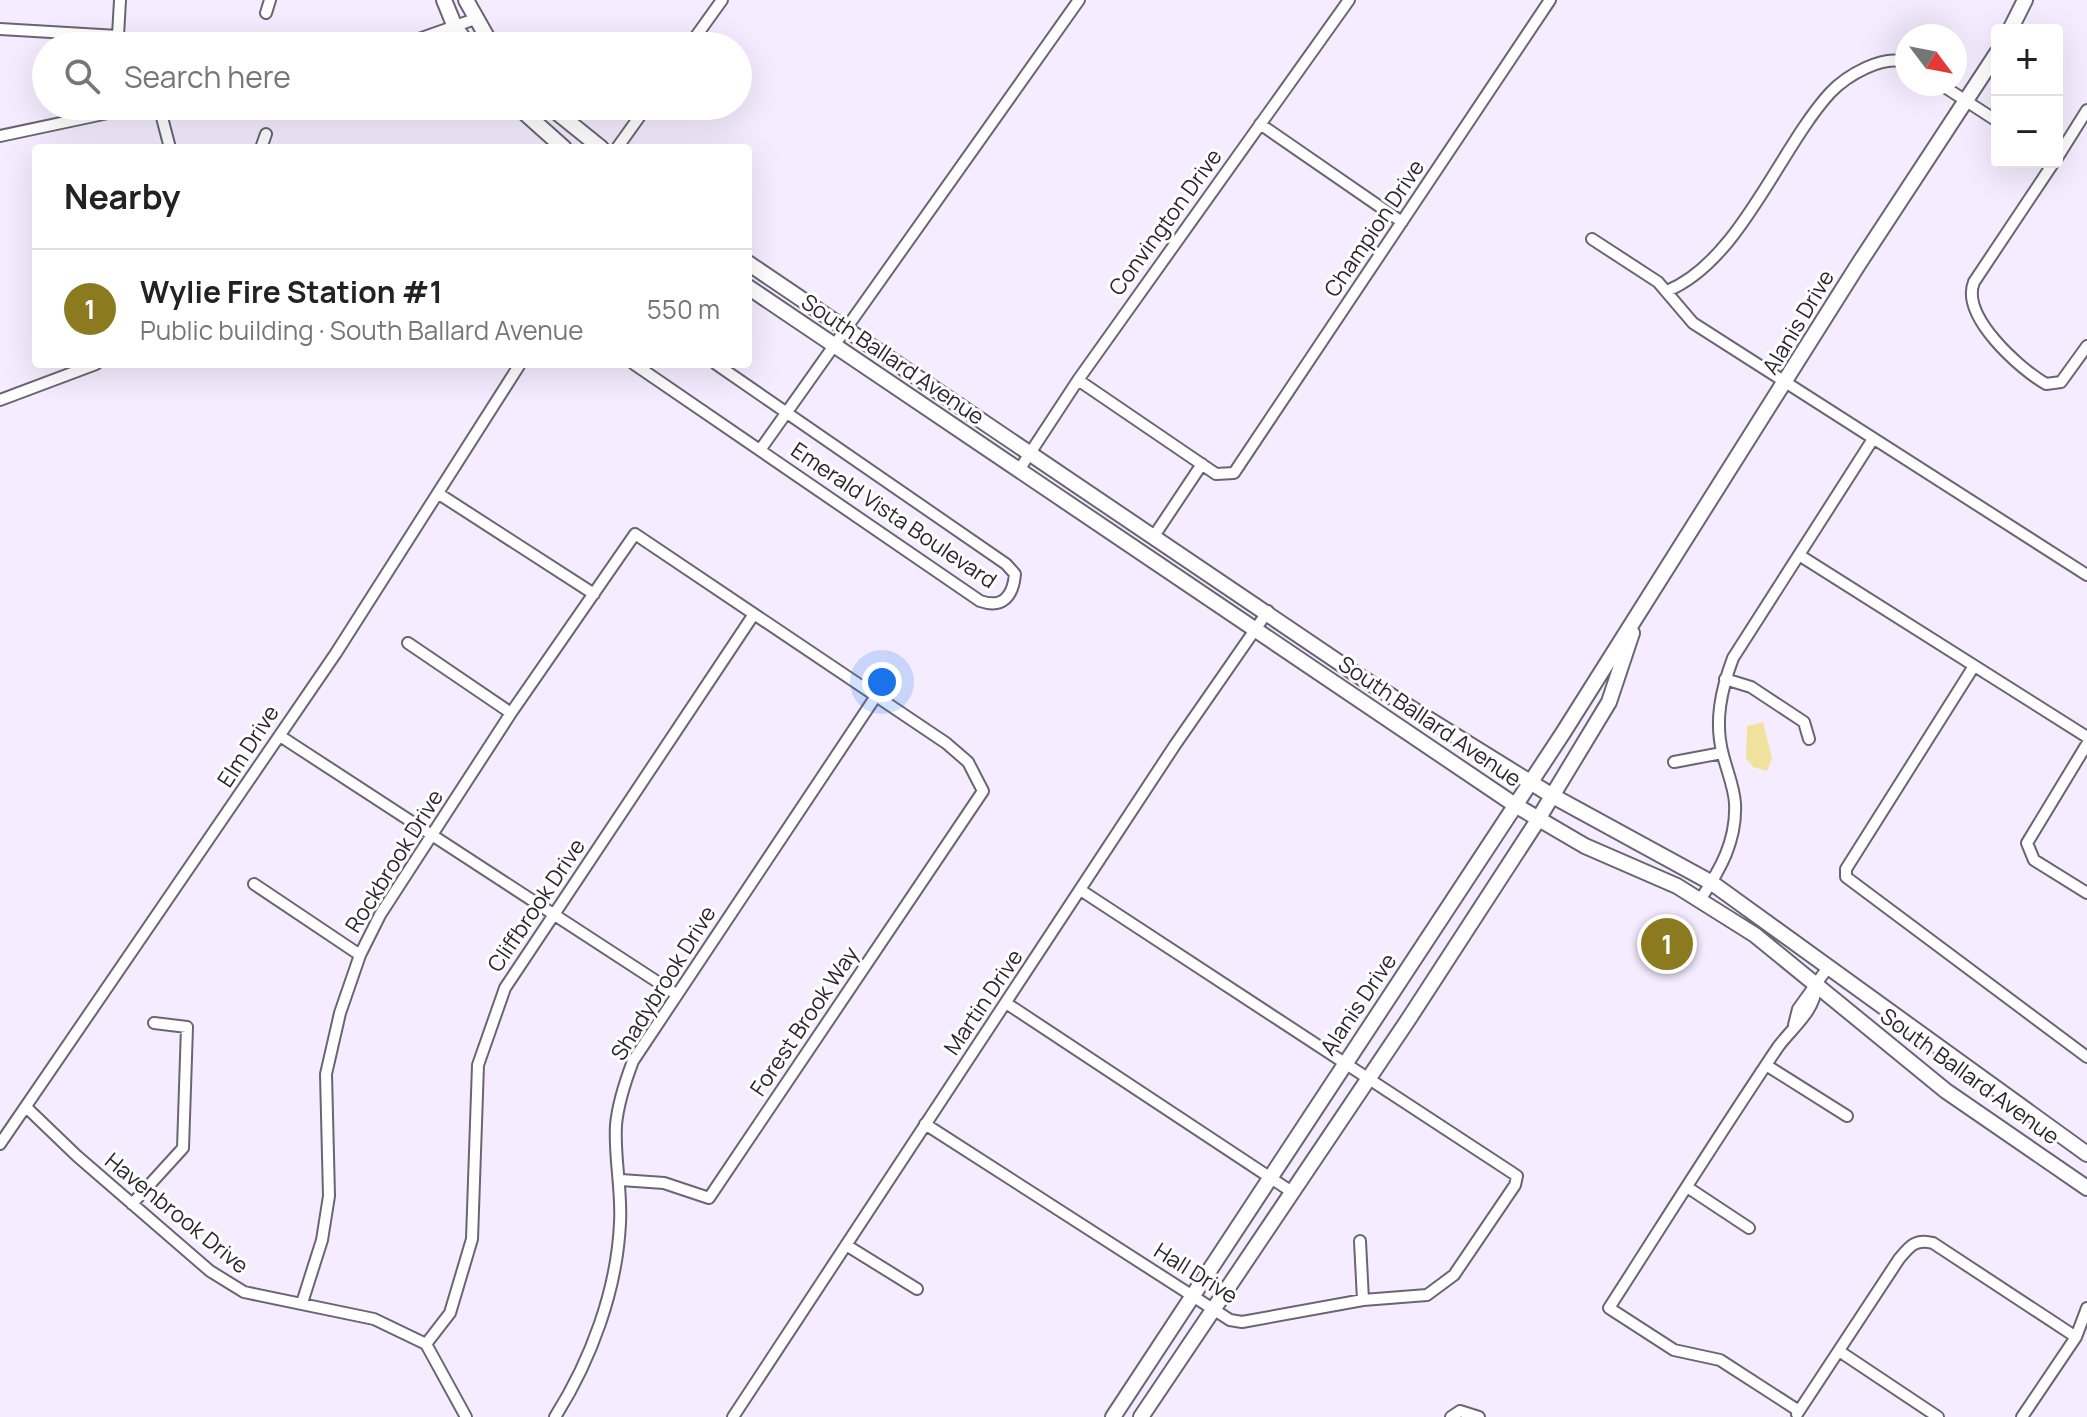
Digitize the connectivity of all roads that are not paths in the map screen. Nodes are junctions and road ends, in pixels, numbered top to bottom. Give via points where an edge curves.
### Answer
1 (120, 0) edge
2 (270, 0) edge
3 (444, 0) edge
4 (466, 0) edge
5 (722, 0) edge
6 (1079, 0) edge
7 (1349, 0) edge
8 (1550, 0) edge
9 (2025, 0) edge
10 (266, 13) dead end
11 (475, 19) junction
12 (2013, 24) edge
13 (455, 27) junction
14 (0, 29) edge
15 (51, 32) edge
16 (118, 32) edge
17 (440, 32) edge
18 (459, 32) edge
19 (483, 32) edge
20 (699, 32) edge
21 (1895, 60) edge
22 (1991, 62) edge
23 (1958, 96) edge
24 (1965, 101) junction
25 (2087, 110) edge
26 (1991, 117) edge
27 (75, 120) edge
28 (163, 120) edge
29 (533, 120) edge
30 (566, 120) edge
31 (637, 120) edge
32 (1260, 124) junction
33 (266, 134) dead end
34 (0, 136) edge
35 (169, 144) edge
36 (262, 144) edge
37 (560, 144) edge
38 (596, 144) edge
39 (620, 144) edge
40 (2063, 149) edge
41 (2051, 168) edge
42 (1402, 222) junction
43 (1592, 239) dead end
44 (752, 266) edge
45 (752, 290) edge
46 (1667, 291) junction
47 (845, 328) junction
48 (833, 344) junction
49 (2087, 346) edge
50 (76, 368) edge
51 (518, 368) edge
52 (640, 368) edge
53 (722, 368) edge
54 (1078, 380) junction
55 (1785, 385) junction
56 (0, 400) edge
57 (787, 414) junction
58 (1873, 439) junction
59 (760, 450) junction
60 (1030, 453) junction
61 (1202, 464) junction
62 (1019, 470) junction
63 (439, 494) junction
64 (1154, 536) junction
65 (1799, 555) junction
66 (2087, 575) edge
67 (594, 594) junction
68 (1268, 611) junction
69 (754, 614) junction
70 (1638, 615) junction
71 (1256, 629) junction
72 (408, 643) dead end
73 (1974, 666) junction
74 (1725, 679) junction
75 (876, 696) junction
76 (511, 713) junction
77 (280, 736) junction
78 (2087, 737) edge
79 (1809, 739) dead end
80 (2087, 744) edge
81 (1722, 753) junction
82 (1674, 762) dead end
83 (1530, 782) junction
84 (1551, 795) junction
85 (1515, 805) junction
86 (1538, 819) junction
87 (432, 836) junction
88 (1712, 883) junction
89 (254, 884) dead end
90 (1082, 891) junction
91 (2087, 893) edge
92 (1700, 900) junction
93 (555, 913) junction
94 (360, 955) junction
95 (1829, 966) junction
96 (1816, 987) junction
97 (676, 994) junction
98 (1006, 1003) junction
99 (154, 1023) dead end
100 (2087, 1057) edge
101 (1346, 1063) junction
102 (1766, 1065) junction
103 (1369, 1078) junction
104 (26, 1107) junction
105 (1847, 1116) dead end
106 (925, 1124) junction
107 (0, 1144) edge
108 (2087, 1154) edge
109 (1269, 1177) junction
110 (621, 1180) junction
111 (1687, 1187) junction
112 (2087, 1188) edge
113 (1292, 1192) junction
114 (132, 1204) junction
115 (1749, 1228) dead end
116 (1360, 1241) dead end
117 (846, 1245) junction
118 (917, 1289) dead end
119 (1192, 1295) junction
120 (1363, 1300) junction
121 (302, 1303) junction
122 (2087, 1308) edge
123 (1215, 1310) junction
124 (2076, 1337) junction
125 (426, 1344) junction
126 (1839, 1351) junction
127 (1456, 1414) edge
128 (1797, 1414) edge
129 (466, 1417) edge
130 (555, 1417) edge
131 (733, 1417) edge
132 (1113, 1417) edge
133 (1141, 1417) edge
134 (1479, 1417) edge
135 (1938, 1417) edge
136 (2022, 1417) edge

1 - 16 street
2 - 10 street
3 - 13 main road
4 - 11 main road
5 - 20 street
6 - 47 street
7 - 32 street, Convington Drive
8 - 42 street, Champion Drive
9 - 12 main road
11 - 13 street
11 - 19 main road
13 - 17 street
13 - 18 main road
14 - 15 street
21 - 46 street via 1862,69 1831,92 1729,238 1688,283
22 - 24 main road, Alanis Drive
23 - 24 street
24 - 26 street
24 - 55 main road, Alanis Drive
25 - 40 street
27 - 34 street
28 - 35 street
29 - 37 main road
30 - 38 main road
31 - 39 street
32 - 42 street
32 - 54 street, Convington Drive
33 - 36 street
41 - 49 street via 1974,282 1972,294 1994,340 2038,380 2061,382
42 - 61 street, Champion Drive via 1239,469 1216,474
43 - 46 street
44 - 47 main road, South Ballard Avenue
45 - 48 main road, South Ballard Avenue
46 - 55 street via 1693,323
47 - 48 street
47 - 60 main road, South Ballard Avenue
48 - 57 street
48 - 62 main road, South Ballard Avenue
50 - 56 street
51 - 63 street, Elm Drive
52 - 59 street, Emerald Vista Boulevard
53 - 57 street, Emerald Vista Boulevard
54 - 60 street, Convington Drive
54 - 61 street
55 - 58 street
55 - 70 main road, Alanis Drive
57 - 59 street
57 - 59 street, Emerald Vista Boulevard via 1006,564 1015,574 1006,600 992,605 980,601
58 - 65 street
58 - 66 street
60 - 62 street, Convington Drive
60 - 64 main road, South Ballard Avenue
61 - 64 street
62 - 71 main road, South Ballard Avenue
63 - 67 street
63 - 77 street, Elm Drive
64 - 68 main road, South Ballard Avenue
65 - 73 street
65 - 74 street
67 - 69 street, Rockbrook Drive via 635,534
67 - 76 street, Rockbrook Drive
68 - 71 street, Martin Drive
68 - 83 main road, South Ballard Avenue via 1362,678
69 - 75 street
69 - 93 street, Cliffbrook Drive
70 - 83 main road, Alanis Drive
70 - 84 main road, Alanis Drive via 1609,702
71 - 85 main road, South Ballard Avenue
71 - 90 street, Martin Drive
72 - 76 street
73 - 78 street
73 - 100 street via 1846,877
74 - 79 street via 1751,687 1804,722
74 - 81 street
75 - 97 street, Shadybrook Drive
75 - 110 street, Forest Brook Way via 968,762 983,791 709,1198 664,1183
76 - 87 street, Rockbrook Drive
77 - 87 street
77 - 104 street, Elm Drive
80 - 91 street via 2027,843 2034,860
81 - 82 street
81 - 88 street via 1735,802 1734,826 1729,851
83 - 84 main road, South Ballard Avenue
83 - 85 main road, Alanis Drive
84 - 86 main road, Alanis Drive
84 - 88 main road, South Ballard Avenue
85 - 86 main road, South Ballard Avenue
85 - 101 main road, Alanis Drive
86 - 92 main road, South Ballard Avenue
86 - 103 main road, Alanis Drive
87 - 93 street
87 - 94 street, Rockbrook Drive
88 - 92 street
88 - 95 main road, South Ballard Avenue
89 - 94 street
90 - 98 street, Martin Drive
90 - 101 street
92 - 96 main road, South Ballard Avenue via 1755,935
93 - 97 street
93 - 125 street, Cliffbrook Drive via 505,988 478,1065 472,1239 450,1313
94 - 121 street, Rockbrook Drive via 326,1074 329,1196
95 - 96 street
95 - 108 main road, South Ballard Avenue
96 - 102 street via 1808,992 1794,1025
96 - 112 main road, South Ballard Avenue via 1946,1091
97 - 110 street, Shadybrook Drive via 633,1061 622,1093 616,1127
98 - 106 street, Martin Drive
98 - 109 street
99 - 114 street via 187,1027 183,1148
101 - 103 street
101 - 109 main road, Alanis Drive
102 - 105 street
102 - 111 street
103 - 113 main road, Alanis Drive
103 - 120 street, Hall Drive via 1517,1176 1454,1275 1441,1286 1415,1298
104 - 107 street, Elm Drive
104 - 114 street, Havenbrook Drive
106 - 117 street, Martin Drive
106 - 119 street, Hall Drive
109 - 113 street
109 - 119 main road, Alanis Drive
110 - 130 street, Shadybrook Drive via 617,1264 589,1352
111 - 115 street
111 - 128 street via 1609,1308 1674,1350 1720,1360
113 - 123 main road, Alanis Drive
114 - 121 street, Havenbrook Drive via 210,1271 244,1292
116 - 120 street
117 - 118 street
117 - 131 street, Martin Drive
119 - 123 street, Hall Drive
119 - 132 main road, Alanis Drive
120 - 123 street, Hall Drive via 1242,1322
121 - 125 street, Havenbrook Drive via 374,1319
122 - 124 street
123 - 133 main road, Alanis Drive
124 - 126 street via 1922,1240 1899,1259
124 - 136 street
125 - 129 street
126 - 128 street
126 - 135 street
127 - 134 street

